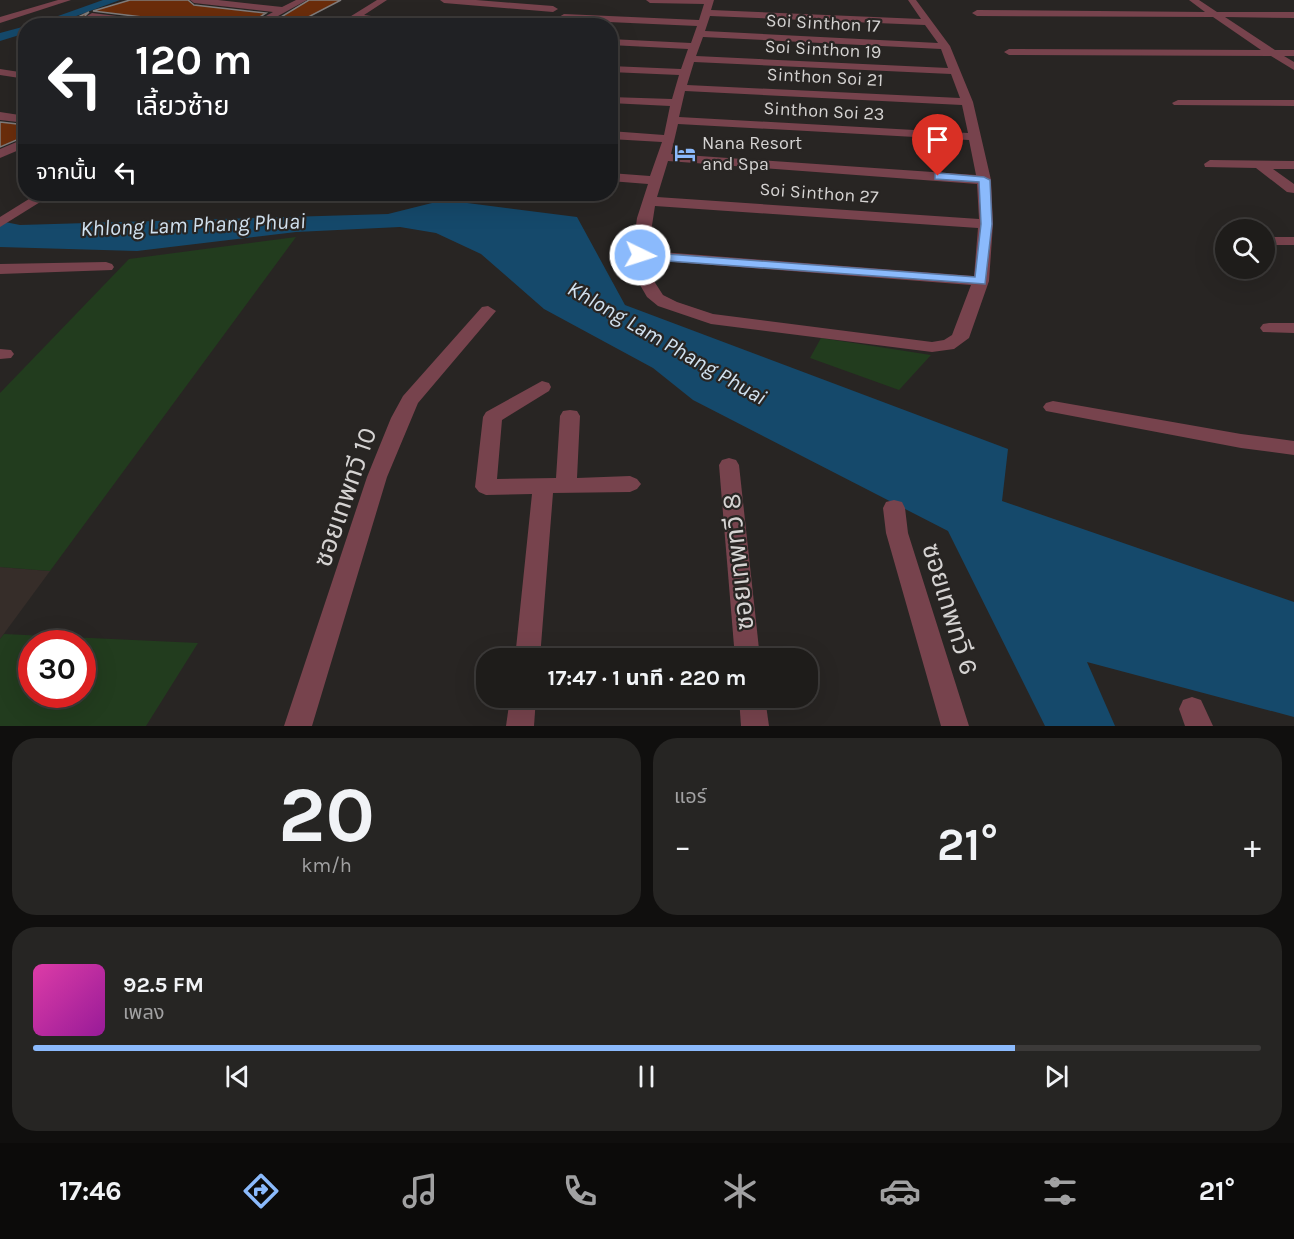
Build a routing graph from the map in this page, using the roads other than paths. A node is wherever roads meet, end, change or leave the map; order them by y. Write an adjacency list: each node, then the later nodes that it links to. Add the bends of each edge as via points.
1 (41, 0): 10 (street)
2 (194, 0): 12 (street)
3 (303, 0): 12 (street)
4 (383, 0): 18 (street)
5 (444, 0): 11 (street)
6 (650, 0): 14 (street)
7 (904, 0): 8 (street)
8 (912, 0): 24 (street)
9 (1193, 0): 15 (street)
10 (62, 1): 23 (street)
11 (553, 9)
12 (284, 10): 21 (street)
13 (977, 13): 15 (street)
14 (706, 14): 19 (street); 24 (street); 26 (street, Soi Sinthon 17); 28 (street)
15 (1215, 14): 16 (street); 29 (street)
16 (1294, 15)
17 (92, 16): 20 (street)
18 (354, 17): 22 (street)
19 (564, 17)
20 (109, 18)
21 (268, 18)
22 (363, 18)
23 (0, 20)
24 (928, 22): 26 (street)
25 (618, 43): 28 (street, Soi Sinthon 19)
26 (945, 46): 33 (street)
27 (1009, 52): 29 (street)
28 (692, 53): 33 (street, Soi Sinthon 19); 35 (street)
29 (1274, 53): 30 (street); 31 (street)
30 (1294, 53)
31 (1294, 67)
32 (618, 69): 35 (street)
33 (955, 71): 39 (street)
34 (0, 72): 36 (street)
35 (685, 72): 37 (street)
36 (18, 75)
37 (682, 88): 39 (street, Sinthon Soi 21); 40 (street)
38 (618, 100): 40 (street)
39 (968, 102): 47 (street)
40 (676, 103): 45 (street)
41 (1178, 103): 42 (street)
42 (1294, 103)
43 (0, 116): 44 (street)
44 (18, 119)
45 (673, 120): 47 (street, Sinthon Soi 23); 48 (street)
46 (618, 136): 48 (street)
47 (974, 137): 57 (street)
48 (669, 139): 51 (street)
49 (18, 146): 50 (street)
50 (0, 154)
51 (663, 158): 56 (street); 57 (street)
52 (1210, 165): 53 (street)
53 (1260, 165): 54 (street); 58 (street)
54 (1294, 165)
55 (618, 178): 56 (street)
56 (654, 180): 60 (street)
57 (984, 180): 62 (street)
58 (1292, 189)
59 (34, 201): 61 (street)
60 (649, 201): 62 (street, Soi Sinthon 27); 65 (street)
61 (0, 223)
62 (986, 224): 68 (street)
63 (1275, 241): 64 (street)
64 (1294, 241)
65 (640, 255): 68 (street); 68 (street, via 654,296 711,319 932,347 960,338)
66 (106, 267): 67 (street)
67 (0, 269)
68 (981, 281)
69 (488, 311): 84 (street, ซอยเทพทวี 10, via 410,400 401,418 377,477)
70 (1269, 328): 71 (street)
71 (1294, 328)
72 (542, 387): 78 (street, via 493,417 486,487)
73 (1053, 407): 75 (street)
74 (570, 416): 78 (street)
75 (1294, 448)
76 (729, 465): 81 (street, ซอยเทพทวี 8)
77 (630, 484): 78 (street)
78 (554, 486): 80 (street)
79 (894, 508): 87 (street, ซอยเทพทวี 6, via 897,533)
80 (529, 648)
81 (747, 648)
82 (522, 708): 85 (street)
83 (753, 708): 86 (street)
84 (298, 726)
85 (520, 726)
86 (755, 726)
87 (955, 726)

